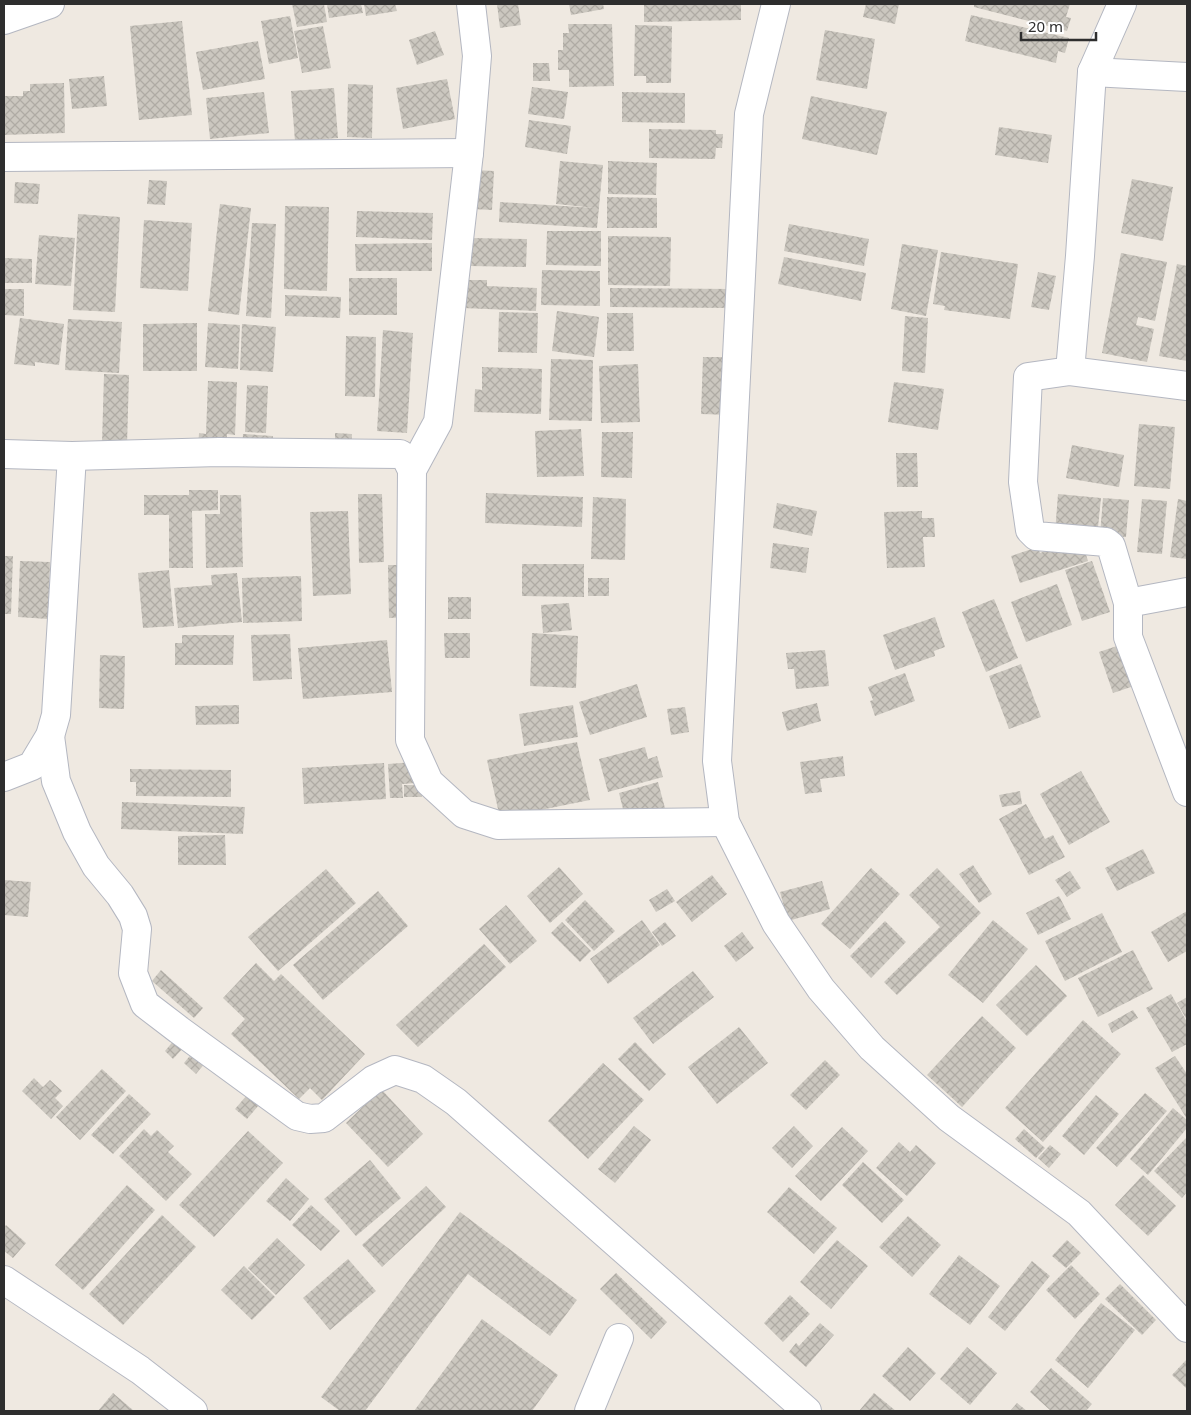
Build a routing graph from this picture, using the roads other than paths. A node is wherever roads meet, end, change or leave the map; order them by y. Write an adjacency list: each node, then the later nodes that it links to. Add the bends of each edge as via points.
1 (50, 4): 5 (street)
2 (471, 4): 8 (street, via 477,56)
3 (776, 4): 20 (street, via 749,114 717,761)
4 (1122, 4): 6 (street)
5 (4, 20)
6 (1092, 72): 7 (street); 10 (street)
7 (1187, 77)
8 (469, 153): 9 (street); 14 (street, via 438,422)
9 (4, 157)
10 (1070, 371): 11 (street); 16 (street, via 1028,377 1023,482 1030,530 1036,536 1106,542 1111,546)
11 (1187, 386)
12 (4, 454): 13 (street)
13 (72, 456): 14 (street, via 220,452 400,454); 17 (street, via 56,716)
14 (412, 470): 20 (street, via 410,740 430,782 464,814 498,825)
15 (1187, 592): 16 (street)
16 (1128, 603): 19 (street, via 1128,637)
17 (50, 736): 18 (street, via 32,766); 26 (street, via 56,781 77,832 96,866 120,895 138,929 133,973 145,1004 297,1116 324,1118 373,1080 396,1070 423,1079 456,1102)
18 (4, 777)
19 (1187, 792)
20 (725, 822): 22 (street, via 776,923 821,989 872,1048 949,1118 1078,1213)
21 (4, 1280): 24 (street, via 140,1370)
22 (1187, 1328)
23 (619, 1338): 25 (street)
24 (193, 1411)
25 (589, 1411)
26 (807, 1411)

